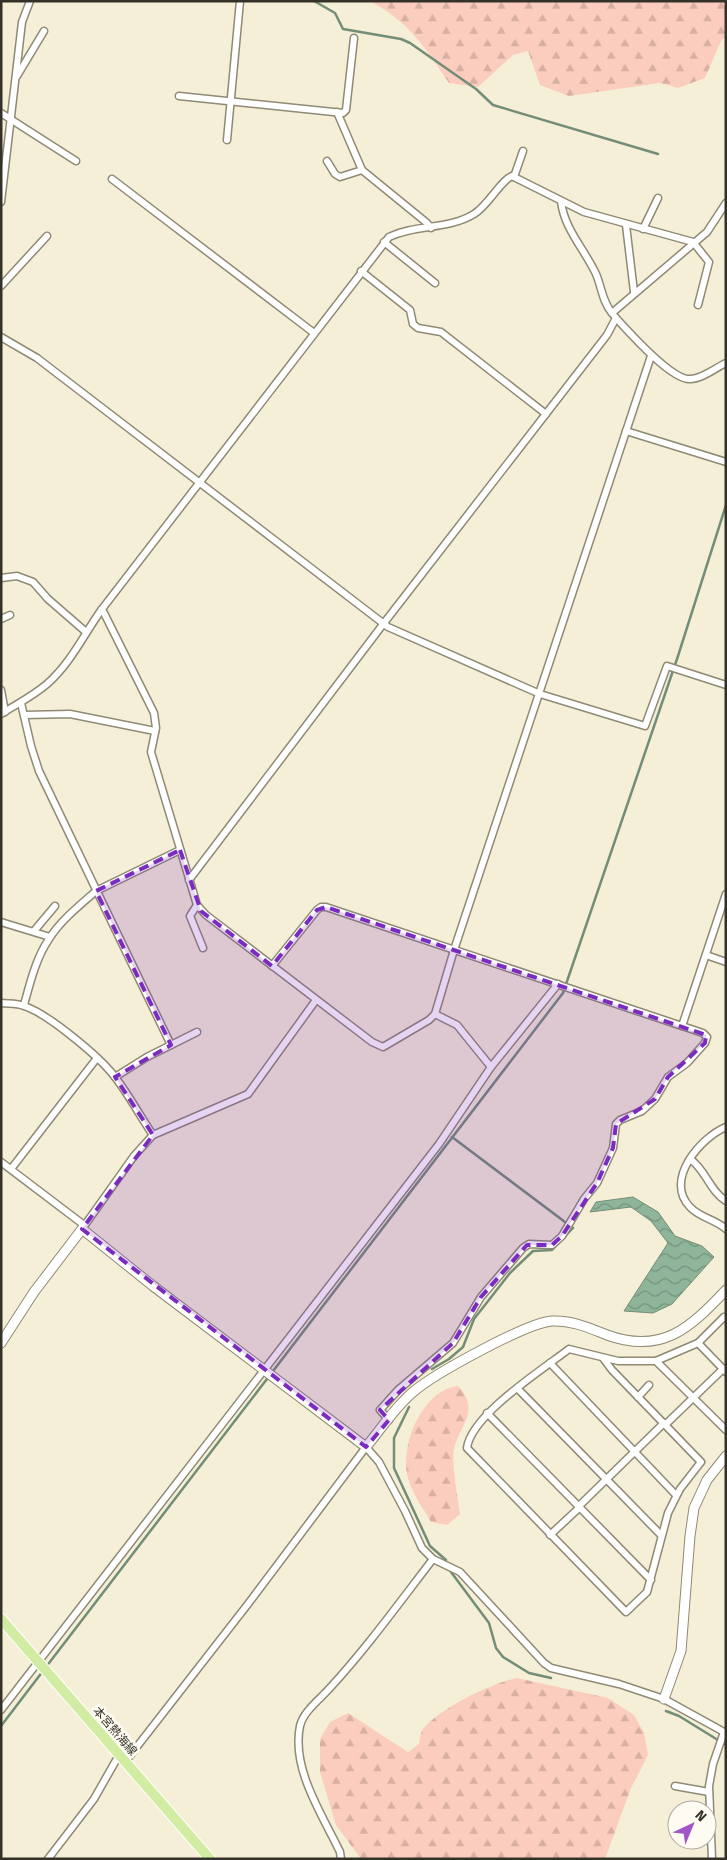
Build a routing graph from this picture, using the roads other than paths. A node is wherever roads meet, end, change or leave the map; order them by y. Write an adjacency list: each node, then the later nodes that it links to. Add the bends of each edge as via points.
1 (30, 1): 5 (street, via 22,22)
2 (240, 1): 7 (street)
3 (44, 31): 5 (street)
4 (354, 38): 8 (street, via 346,110)
5 (16, 77): 10 (street)
6 (179, 96): 7 (street)
7 (231, 101): 8 (street); 11 (street)
8 (337, 112): 15 (street)
9 (1, 113): 10 (street)
10 (11, 120): 13 (street); 18 (street)
11 (227, 140)
12 (523, 151): 16 (street)
13 (76, 161)
14 (327, 161): 15 (street, via 340,177)
15 (362, 170): 24 (street)
16 (514, 177): 20 (street); 24 (street, via 508,178 476,213 449,225)
17 (112, 179): 35 (street)
18 (2, 189): 21 (street)
19 (658, 198): 25 (street)
20 (561, 201): 23 (street); 34 (street, via 576,242)
21 (1, 202)
22 (726, 204): 28 (street, via 707,232)
23 (626, 225): 25 (street); 32 (street)
24 (431, 228): 27 (street, via 394,235)
25 (643, 229): 28 (street)
26 (47, 236): 31 (street)
27 (384, 242): 29 (street); 30 (street)
28 (693, 242): 32 (street); 33 (street, via 709,262)
29 (361, 272): 35 (street); 39 (street, via 407,307 412,312 413,324 418,328 441,332)
30 (434, 283)
31 (1, 286)
32 (634, 292): 34 (street)
33 (698, 305)
34 (614, 316): 37 (street); 39 (street, via 608,335)
35 (314, 333): 42 (street)
36 (1, 337): 42 (street, via 37,358)
37 (651, 356): 38 (street, via 688,379 698,378); 40 (street)
38 (726, 363)
39 (546, 414): 47 (street)
40 (626, 431): 41 (street); 51 (street)
41 (726, 462)
42 (199, 482): 44 (street); 47 (street)
43 (1, 578): 48 (street, via 17,576 33,582)
44 (102, 609): 48 (street); 55 (street, via 149,700 156,721)
45 (10, 615): 46 (street)
46 (1, 619)
47 (384, 623): 51 (street); 57 (street)
48 (86, 632): 52 (street, via 53,679)
49 (726, 685): 51 (street, via 667,666 645,726)
50 (1, 690): 53 (street)
51 (540, 694): 66 (street)
52 (21, 703): 53 (street); 54 (street)
53 (3, 713)
54 (24, 715): 55 (street, via 70,714); 58 (street, via 40,770)
55 (155, 731): 56 (street, via 150,752)
56 (180, 850): 57 (street); 58 (street)
57 (189, 880): 60 (street)
58 (96, 891): 64 (street); 77 (street)
59 (726, 894): 67 (street)
60 (197, 905): 65 (street, via 190,916); 69 (street)
61 (56, 906): 63 (street)
62 (1, 922): 63 (street)
63 (34, 931): 64 (street)
64 (50, 937): 73 (street, via 31,979)
65 (203, 948)
66 (454, 950): 69 (street, via 321,907); 70 (street); 74 (street)
67 (706, 955): 68 (street); 75 (street)
68 (726, 962)
69 (272, 966): 71 (street)
70 (560, 985): 75 (street); 79 (street)
71 (316, 1000): 74 (street, via 383,1047); 82 (street, via 248,1094)
72 (1, 1003): 73 (street)
73 (24, 1005): 78 (street, via 50,1020)
74 (435, 1014): 79 (street, via 457,1025)
75 (682, 1026): 103 (street, via 703,1033 707,1037 705,1043 687,1063 668,1077 655,1099 642,1111 616,1124 613,1148 597,1182 566,1231 554,1244 529,1244 518,1254 481,1297 453,1343 398,1390 380,1410)
76 (197, 1032): 77 (street)
77 (171, 1044): 80 (street)
78 (97, 1058): 80 (street); 85 (street)
79 (491, 1067): 96 (street, via 439,1144)
80 (115, 1077): 82 (street)
81 (726, 1127): 83 (street, via 703,1141)
82 (153, 1135): 87 (street)
83 (690, 1159): 86 (street, via 701,1167 712,1190); 88 (street, via 682,1181 685,1200 696,1212)
84 (1, 1162): 85 (street)
85 (10, 1169): 87 (street)
86 (726, 1201)
87 (83, 1227): 91 (street); 96 (street)
88 (726, 1229)
89 (726, 1290): 103 (street, via 686,1328 651,1340 621,1340 584,1325 566,1322 531,1327 427,1382 412,1392)
90 (726, 1319): 92 (street, via 724,1317)
91 (1, 1343)
92 (698, 1344): 94 (street); 97 (street)
93 (603, 1358): 94 (street); 95 (street, via 568,1349); 100 (street)
94 (656, 1361): 101 (street)
95 (550, 1363): 99 (street); 107 (street)
96 (264, 1370): 106 (street); 117 (street)
97 (724, 1370): 101 (street)
98 (649, 1385): 100 (street)
99 (518, 1389): 102 (street); 109 (street)
100 (638, 1397): 104 (street)
101 (693, 1397): 104 (street); 105 (street)
102 (487, 1413): 111 (street); 112 (street, via 474,1428 467,1448)
103 (389, 1420): 106 (street)
104 (664, 1424): 107 (street); 110 (street, via 700,1462)
105 (726, 1430)
106 (366, 1446): 114 (street, via 379,1462 422,1548); 121 (street, via 248,1604)
107 (634, 1451): 109 (street); 110 (street)
108 (726, 1456): 118 (street, via 702,1488 694,1508 681,1651)
109 (606, 1479): 111 (street); 113 (street)
110 (676, 1495): 113 (street)
111 (578, 1507): 112 (street); 115 (street)
112 (550, 1535): 115 (street, via 626,1612 647,1592)
113 (661, 1535): 115 (street)
114 (433, 1558): 118 (street, via 460,1572 533,1654 551,1668 619,1684); 127 (street, via 300,1726 299,1744 304,1772)
115 (651, 1580)
116 (1, 1619): 117 (main road, 本宮熱海線)
117 (38, 1662): 119 (street); 121 (main road, 本宮熱海線)
118 (664, 1699): 120 (street)
119 (1, 1710)
120 (725, 1732): 123 (street, via 713,1764)
121 (122, 1758): 125 (street); 126 (main road, 本宮熱海線)
122 (675, 1786): 123 (street)
123 (709, 1792): 124 (street)
124 (709, 1800)
125 (48, 1859)
126 (210, 1859)
127 (341, 1859)

